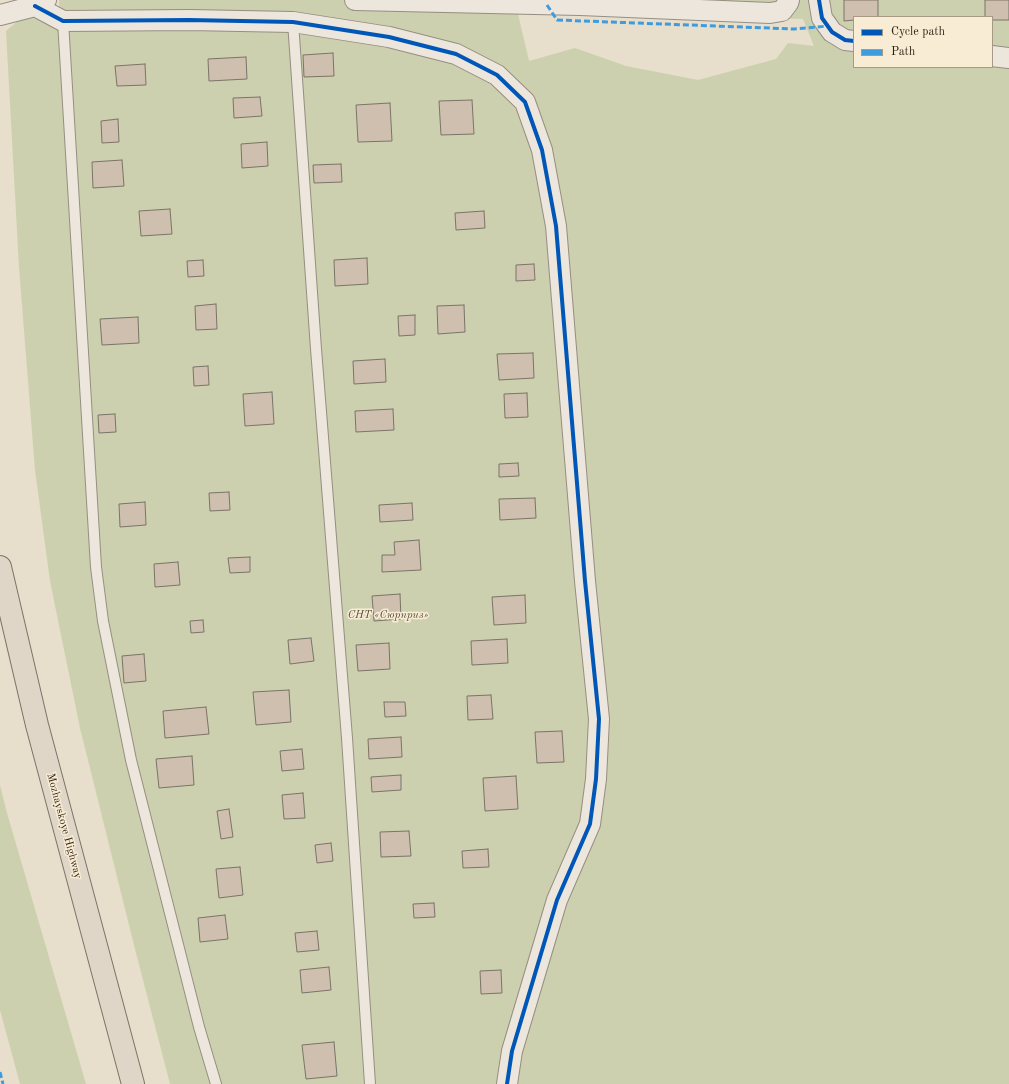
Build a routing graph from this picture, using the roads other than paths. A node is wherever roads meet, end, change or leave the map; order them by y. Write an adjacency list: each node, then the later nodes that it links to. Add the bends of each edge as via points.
1 (355, 0): 2 (street)
2 (378, 0): 6 (street)
3 (789, 0): 6 (street, via 782,11 770,12)
4 (819, 0): 10 (street, via 822,18 832,32)
5 (40, 3): 7 (street); 8 (street)
6 (580, 3)
7 (0, 15)
8 (63, 21): 9 (street); 15 (lane, via 96,566 103,621 131,760)
9 (293, 22): 16 (lane); 17 (street, via 389,37 456,54 496,75 525,102 542,150 556,226 599,719 596,779 590,824 557,900 512,1051)
10 (853, 41)
11 (993, 56): 12 (street)
12 (1009, 58)
13 (0, 567): 14 (main road, Mozhayskoye Highway, via 37,725)
14 (133, 1084)
15 (216, 1084)
16 (370, 1084)
17 (506, 1084)

